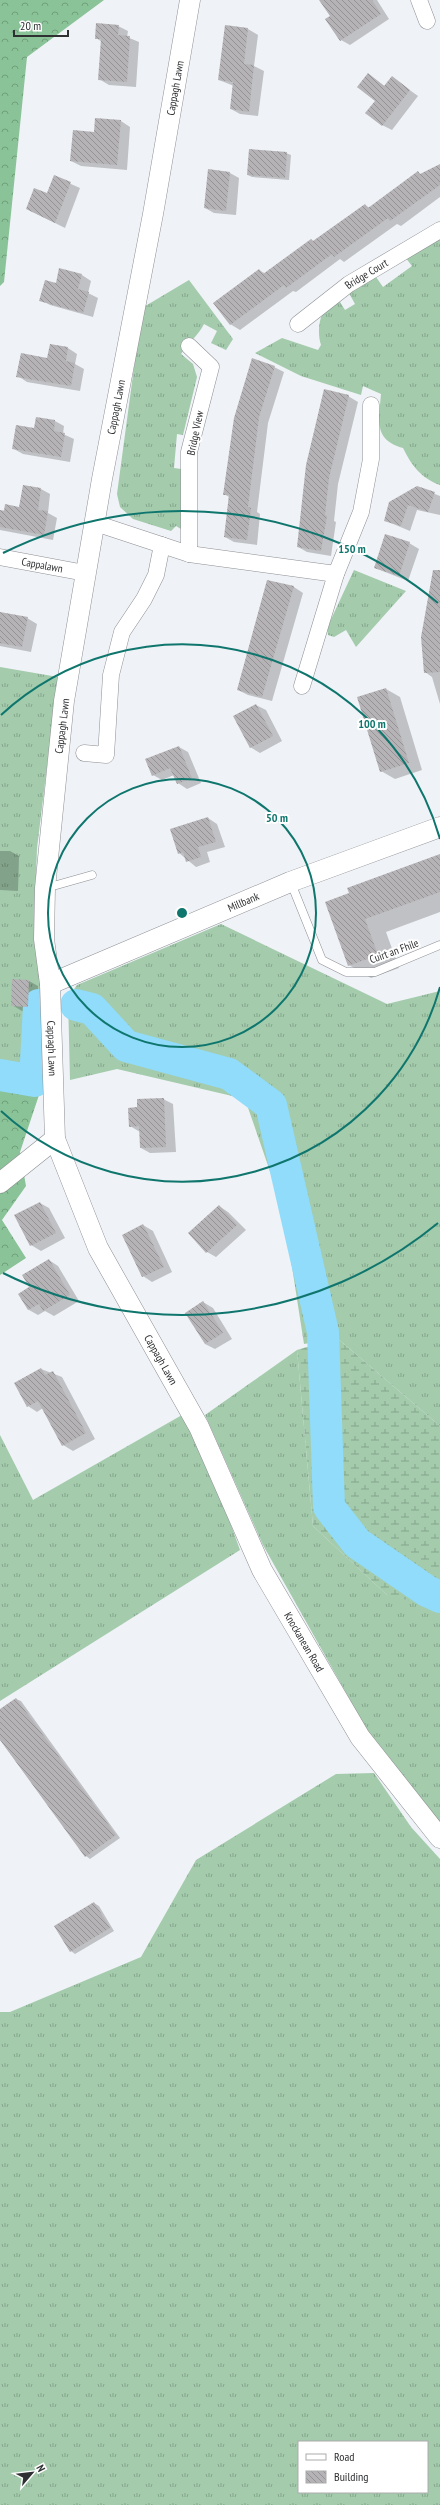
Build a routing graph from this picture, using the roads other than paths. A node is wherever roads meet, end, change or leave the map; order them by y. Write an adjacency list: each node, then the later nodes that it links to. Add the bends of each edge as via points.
1 (190, 0): 8 (street, Cappagh Lawn)
2 (419, 0): 3 (street)
3 (427, 22)
4 (440, 230): 5 (street, Bridge Court, via 348,284)
5 (298, 324)
6 (189, 346): 10 (street, Bridge View, via 211,367 189,452)
7 (371, 405): 13 (street, via 371,459 361,512)
8 (95, 523): 9 (street); 12 (street, Cappagh Lawn)
9 (162, 545): 10 (street); 15 (street, via 156,575 122,632 111,675 106,755)
10 (189, 554): 13 (street)
11 (0, 557): 12 (street, Cappalawn)
12 (85, 573): 19 (street, Cappagh Lawn, via 64,701)
13 (336, 574): 14 (street)
14 (302, 686)
15 (84, 753)
16 (440, 828): 18 (street, Millbank)
17 (92, 875): 19 (lane)
18 (290, 882): 20 (lane, Cuirt an Fhile, via 322,960 346,972 375,972); 21 (street, Millbank)
19 (45, 888): 21 (street, Cappagh Lawn, via 44,939)
20 (440, 945)
21 (50, 984): 22 (street, Cappagh Lawn)
22 (55, 1140): 23 (street); 24 (street, Cappagh Lawn, via 98,1248)
23 (0, 1183)
24 (199, 1427): 25 (street, Knockanean Road, via 262,1570 360,1737)
25 (440, 1838)

